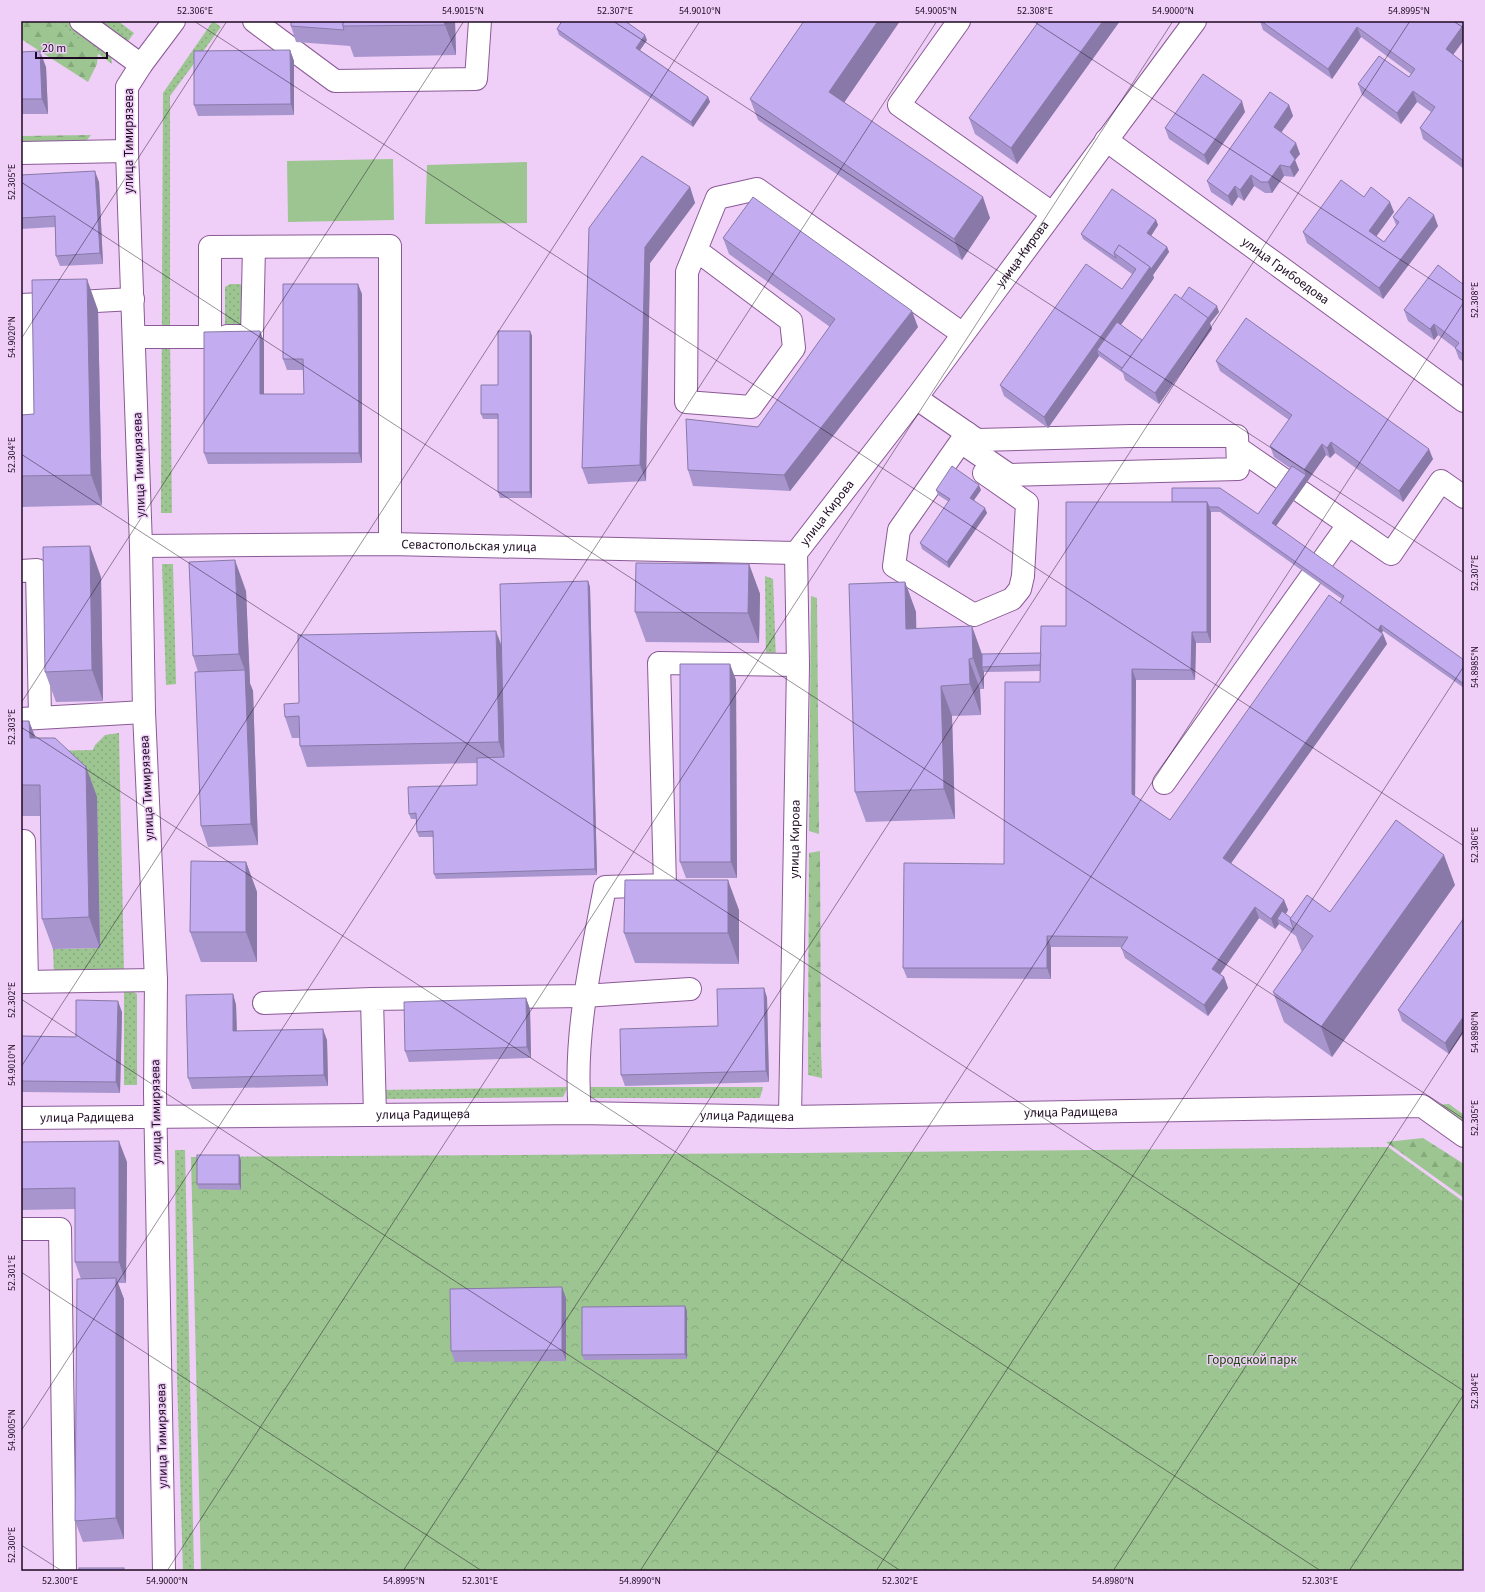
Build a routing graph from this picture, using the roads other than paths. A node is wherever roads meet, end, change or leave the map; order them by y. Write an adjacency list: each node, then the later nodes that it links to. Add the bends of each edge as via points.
1 (81, 21): 7 (street)
2 (174, 21): 7 (street, улица Тимирязева)
3 (254, 21): 4 (street, via 335,81 476,79)
4 (480, 21)
5 (959, 21): 11 (street, via 899,105)
6 (1193, 22): 8 (street, улица Кирова)
7 (141, 65): 9 (street, улица Тимирязева, via 127,87)
8 (1106, 140): 11 (street, улица Кирова); 19 (street, улица Грибоедова)
9 (127, 151): 10 (street); 14 (street, улица Тимирязева)
10 (21, 153)
11 (1052, 213): 15 (street, улица Кирова)
12 (254, 247): 16 (street, via 252,336); 16 (street, via 210,247); 25 (street, via 390,246)
13 (696, 250): 13 (street, via 687,272 686,402 751,407 794,348 791,321); 15 (street, via 717,198 756,189)
14 (133, 299): 17 (street, улица Тимирязева); 20 (street, via 22,305)
15 (963, 334): 18 (street, улица Кирова)
16 (210, 336): 17 (street)
17 (135, 337): 26 (street, улица Тимирязева)
18 (916, 398): 21 (street); 27 (street, улица Кирова)
19 (1464, 401)
20 (21, 413)
21 (961, 443): 21 (street, via 899,530 894,566 974,615 1012,599 1020,588 1028,503); 22 (street, via 977,440 1131,436 1236,436); 22 (street, via 1009,475 1238,469)
22 (1238, 448): 24 (street)
23 (1464, 497): 24 (street, via 1441,481 1391,554)
24 (1348, 525): 32 (street)
25 (390, 544): 26 (street, Севастопольская улица); 27 (street, Севастопольская улица)
26 (141, 546): 30 (street, улица Тимирязева)
27 (796, 553): 29 (street, улица Кирова)
28 (21, 571): 31 (street, via 38,570)
29 (798, 665): 37 (street, via 659,663 665,885 605,887); 43 (street, улица Кирова)
30 (144, 712): 31 (street); 34 (street, улица Тимирязева)
31 (31, 718)
32 (1164, 783)
33 (21, 841): 35 (street, via 24,841)
34 (156, 980): 35 (street); 42 (street, улица Тимирязева)
35 (24, 982)
36 (690, 989): 37 (street)
37 (584, 996): 38 (street); 40 (street, via 577,1087)
38 (372, 998): 39 (street); 41 (street)
39 (264, 1003)
40 (580, 1113): 41 (street, улица Радищева); 43 (street, улица Радищева)
41 (375, 1115): 42 (street, улица Радищева)
42 (156, 1117): 44 (street, улица Радищева); 48 (street, улица Тимирязева)
43 (790, 1117): 45 (street, улица Радищева, via 1422,1106)
44 (21, 1118)
45 (1464, 1136)
46 (21, 1229): 47 (street, via 60,1228)
47 (65, 1571)
48 (164, 1571)

